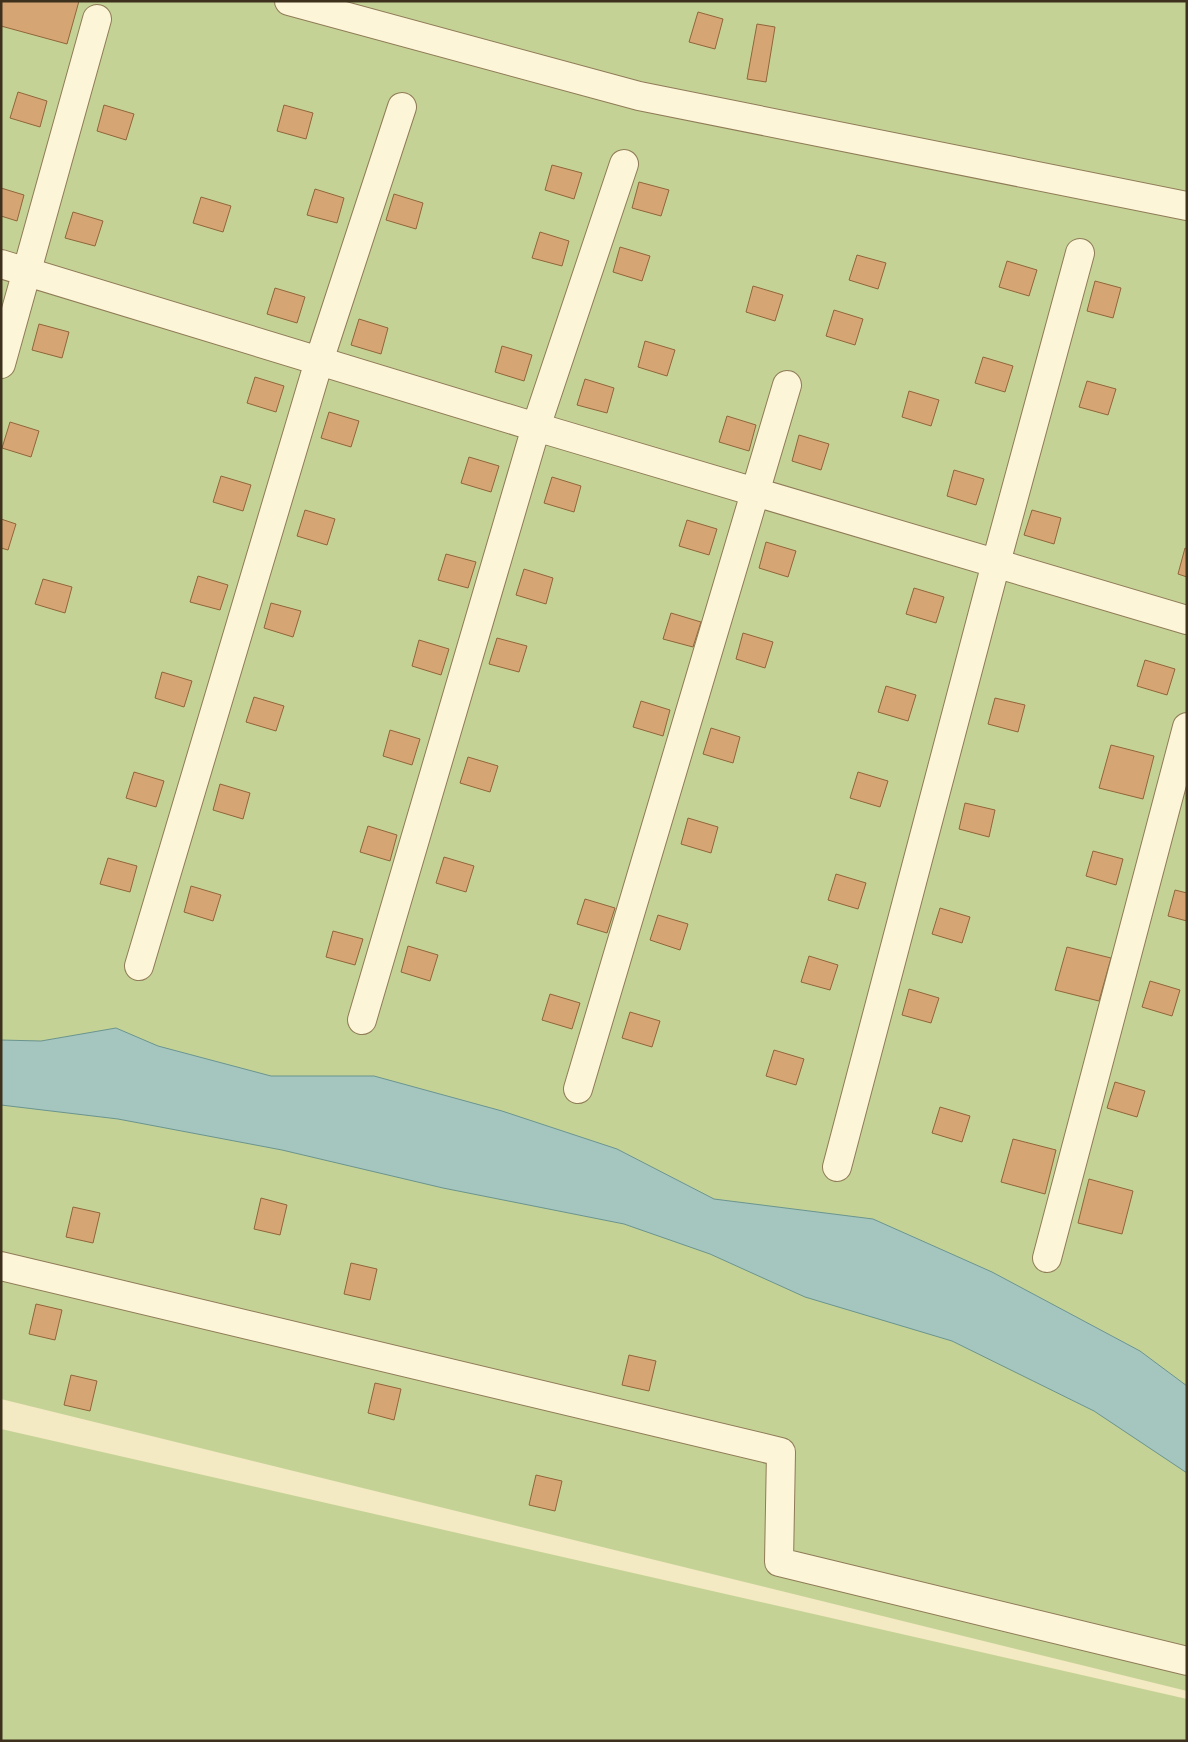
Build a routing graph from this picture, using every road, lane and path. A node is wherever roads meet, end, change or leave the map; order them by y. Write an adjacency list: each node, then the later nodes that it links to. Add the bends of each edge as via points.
1 (289, 1): 5 (lane, via 640,96)
2 (97, 20): 8 (lane)
3 (402, 107): 9 (lane)
4 (624, 164): 12 (lane)
5 (1187, 206)
6 (1080, 253): 14 (lane)
7 (1, 264): 8 (lane)
8 (27, 271): 9 (lane); 10 (lane)
9 (318, 361): 12 (lane); 17 (lane)
10 (1, 364)
11 (787, 385): 13 (lane)
12 (536, 427): 13 (lane); 18 (lane)
13 (754, 492): 14 (lane); 19 (lane)
14 (996, 563): 15 (lane); 20 (lane)
15 (1187, 620)
16 (1187, 727): 21 (lane)
17 (139, 966)
18 (362, 1020)
19 (578, 1089)
20 (837, 1167)
21 (1047, 1258)
22 (1, 1266): 23 (lane, via 781,1452 780,1562)
23 (1187, 1661)

